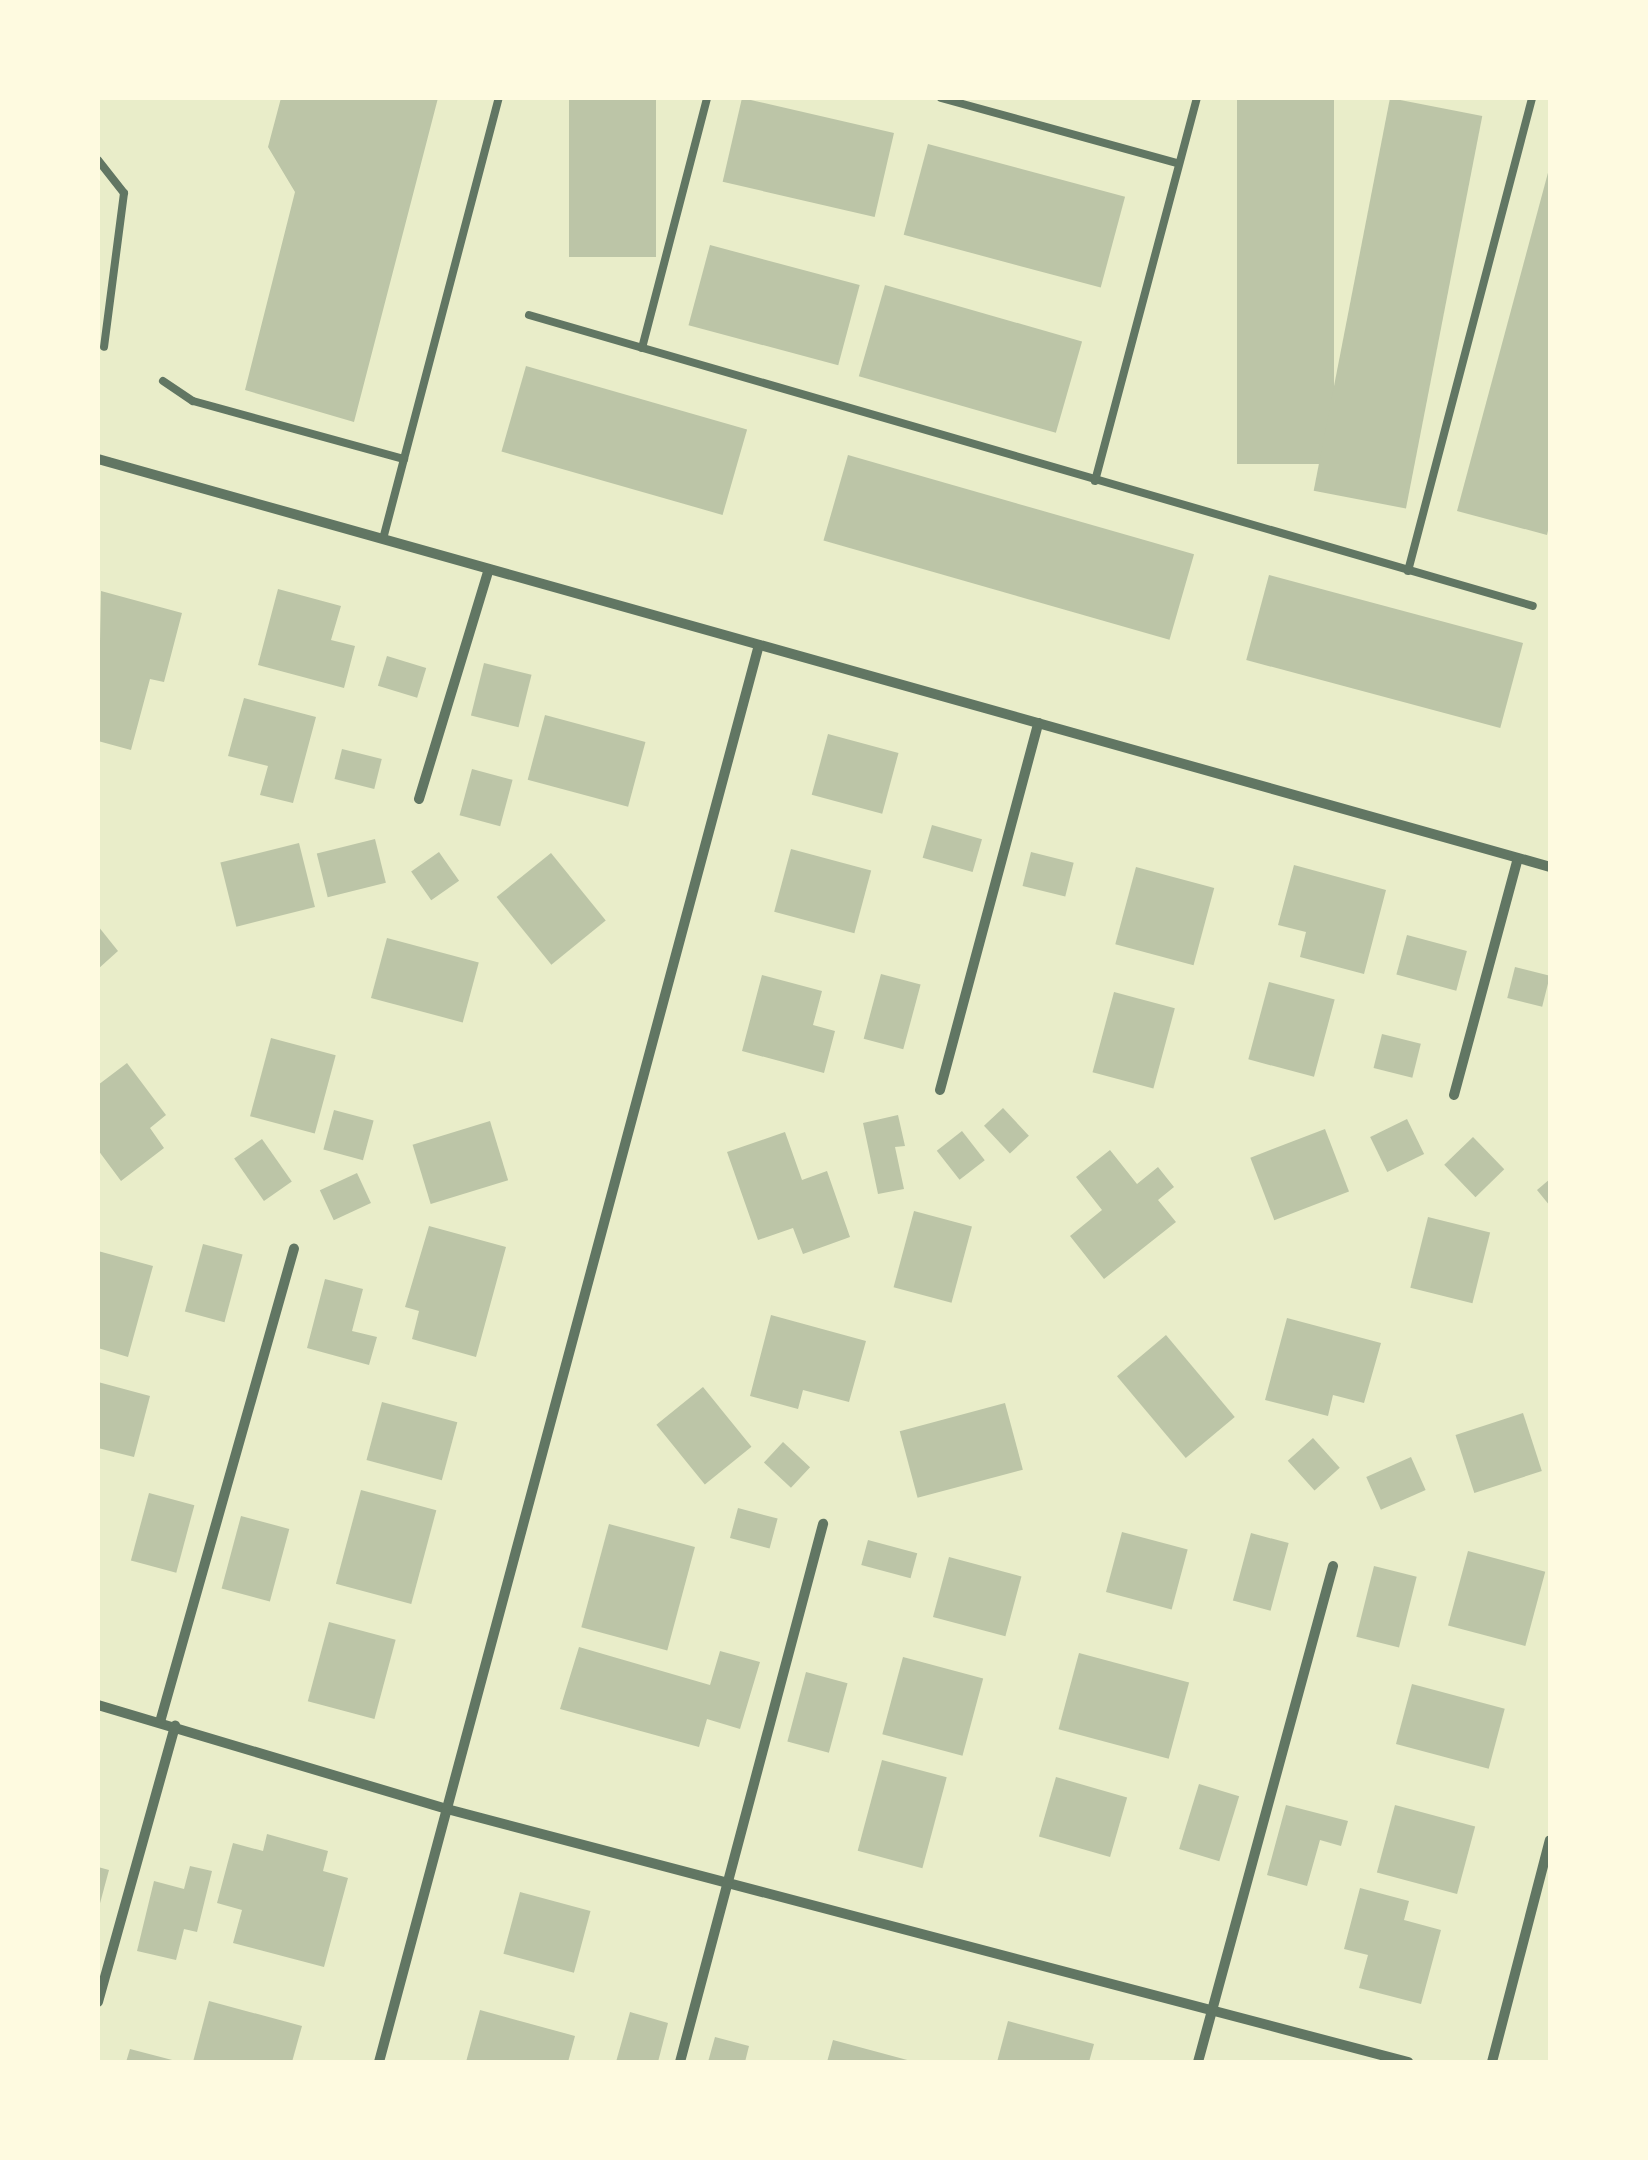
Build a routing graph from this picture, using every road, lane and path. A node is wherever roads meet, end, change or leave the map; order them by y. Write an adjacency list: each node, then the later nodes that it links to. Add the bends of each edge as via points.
1 (500, 98): 13 (lane)
2 (707, 98): 10 (lane)
3 (941, 98): 7 (lane)
4 (1197, 98): 7 (lane)
5 (1532, 98): 17 (lane)
6 (98, 160): 9 (lane, via 124,193)
7 (1177, 163): 14 (lane)
8 (529, 316): 10 (lane)
9 (104, 346)
10 (642, 348): 14 (lane)
11 (163, 381): 13 (lane, via 193,401)
12 (98, 459): 15 (street)
13 (404, 459): 15 (lane)
14 (1095, 481): 17 (lane)
15 (383, 540): 16 (street)
16 (489, 569): 19 (street); 21 (street)
17 (1408, 571): 18 (lane)
18 (1533, 606)
19 (758, 645): 20 (street); 32 (street)
20 (1038, 723): 22 (street); 24 (street)
21 (419, 799)
22 (1518, 858): 23 (street); 25 (street)
23 (1550, 867)
24 (940, 1090)
25 (1454, 1095)
26 (294, 1249): 30 (street)
27 (823, 1524): 34 (street)
28 (1334, 1566): 36 (street)
29 (98, 1706): 30 (street)
30 (160, 1722): 31 (street)
31 (175, 1726): 32 (street); 35 (street)
32 (447, 1809): 34 (street); 37 (street)
33 (1550, 1840): 41 (street)
34 (728, 1883): 36 (street); 38 (street)
35 (98, 2002)
36 (1213, 2010): 39 (street); 40 (street)
37 (379, 2062)
38 (680, 2062)
39 (1198, 2062)
40 (1408, 2062)
41 (1492, 2062)

